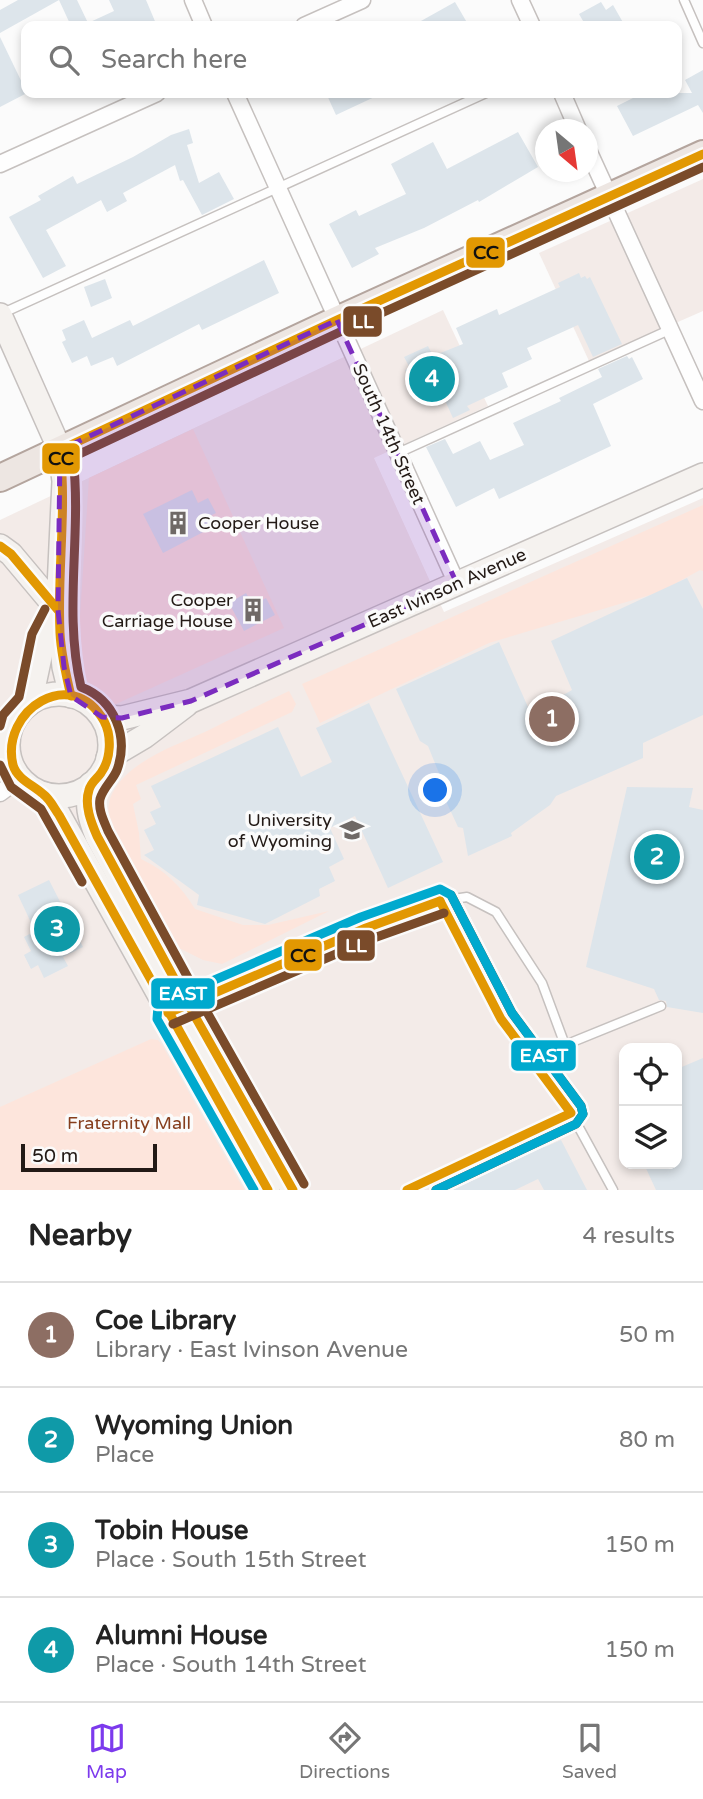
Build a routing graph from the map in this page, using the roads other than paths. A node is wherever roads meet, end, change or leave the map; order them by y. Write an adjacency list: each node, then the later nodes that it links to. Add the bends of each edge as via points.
1 (192, 0): 5 (street)
2 (362, 0): 6 (street)
3 (520, 0): 7 (street)
4 (684, 0): 8 (lane)
5 (202, 21)
6 (315, 21)
7 (530, 21)
8 (703, 43)
9 (146, 98): 15 (street)
10 (236, 98): 17 (street, South 14th Street)
11 (475, 98): 17 (lane)
12 (564, 98): 13 (street)
13 (573, 119)
14 (703, 154): 18 (main road)
15 (0, 164)
16 (598, 174): 18 (street)
17 (278, 188): 19 (street, South 14th Street); 20 (lane)
18 (609, 197): 19 (main road); 21 (street)
19 (337, 320): 23 (main road); 24 (street, South 14th Street)
20 (2, 324): 23 (main road)
21 (669, 330): 22 (street); 24 (lane)
22 (703, 401)
23 (60, 450): 26 (main road); 29 (main road, via 64,481)
24 (398, 453): 28 (street, South 14th Street)
25 (703, 475): 28 (main road, East Ivinson Avenue)
26 (0, 478)
27 (0, 546): 29 (main road, via 12,554)
28 (457, 584): 31 (main road, East Ivinson Avenue)
29 (58, 610): 30 (main road); 32 (main road, via 44,638)
30 (71, 696): 32 (main road, via 53,694); 33 (main road, via 89,703)
31 (191, 701): 33 (main road, East Ivinson Avenue, via 122,718); 34 (main road, East Ivinson Avenue)
32 (30, 703): 35 (main road, via 10,733 9,757)
33 (102, 717): 34 (main road, via 109,734)
34 (108, 758): 36 (main road)
35 (20, 778): 37 (street); 38 (main road)
36 (91, 784): 38 (main road, via 75,793); 41 (main road, via 88,813)
37 (0, 793)
38 (44, 794): 41 (main road)
39 (440, 901): 41 (lane); 42 (lane, via 467,897 496,912 542,983); 43 (lane, via 501,1019)
40 (661, 1006): 42 (lane)
41 (178, 1009): 45 (main road); 46 (main road)
42 (565, 1045): 43 (lane)
43 (533, 1060): 44 (lane)
44 (571, 1113): 47 (lane); 48 (lane)
45 (268, 1190)
46 (293, 1190)
47 (407, 1190)
48 (613, 1190)

